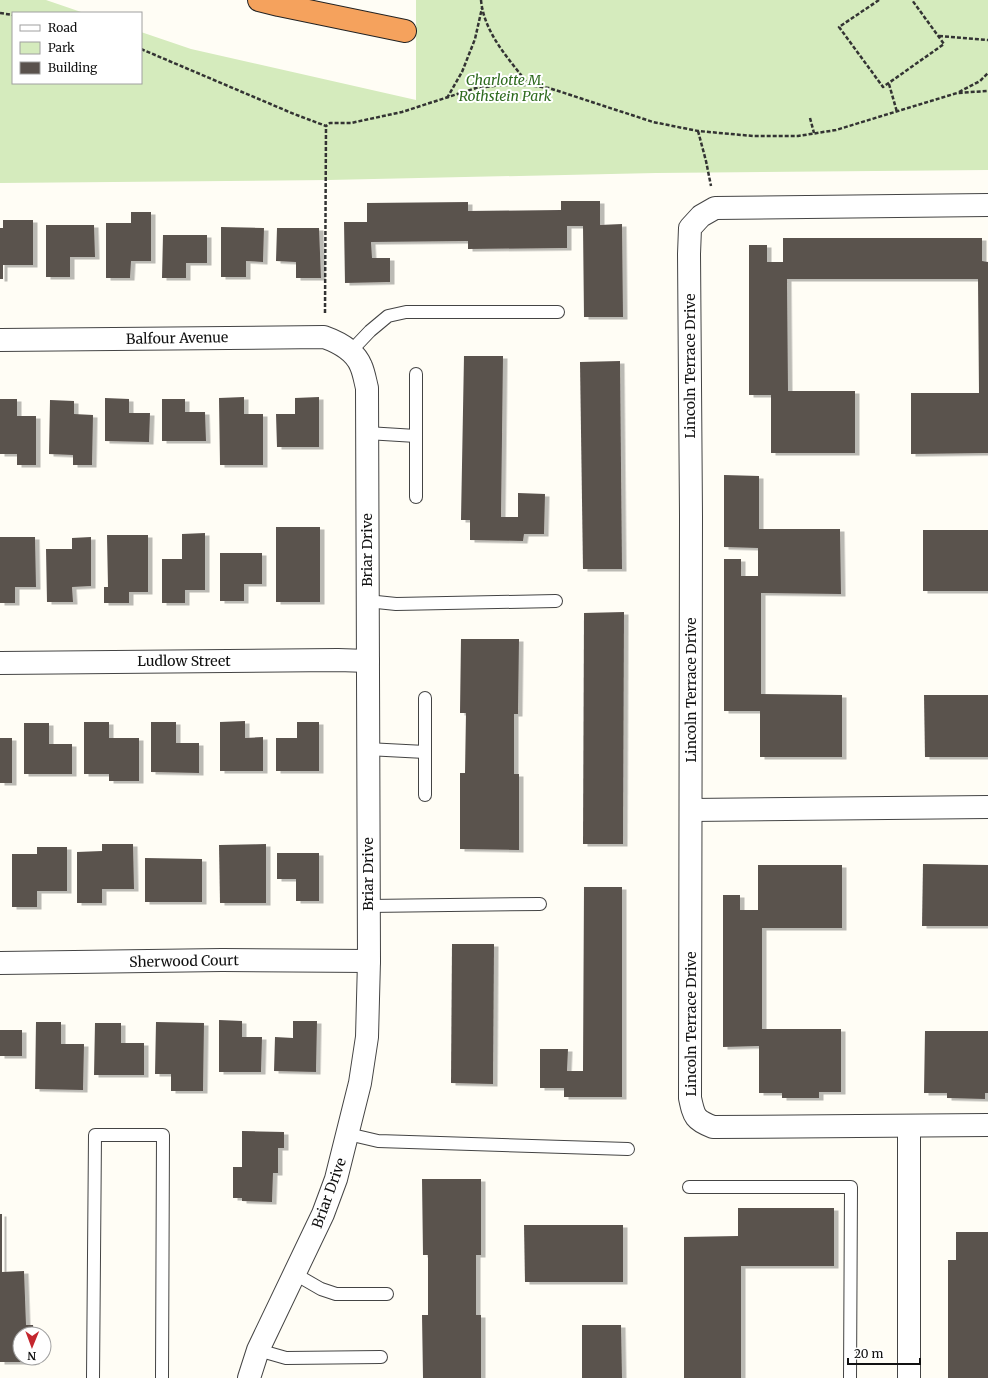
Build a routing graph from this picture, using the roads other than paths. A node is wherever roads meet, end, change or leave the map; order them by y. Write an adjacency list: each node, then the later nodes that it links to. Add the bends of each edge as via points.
1 (259, 0): 2 (highway)
2 (405, 30)
3 (988, 205): 20 (street, Lincoln Terrace Drive, via 715,208 701,216 690,228)
4 (558, 312): 6 (lane, via 406,312 388,316)
5 (0, 340): 6 (street, Balfour Avenue, via 324,338 335,341)
6 (351, 351): 8 (street, Briar Drive, via 361,364 367,388)
7 (416, 374): 9 (lane)
8 (367, 433): 9 (lane); 11 (street, Briar Drive)
9 (416, 436): 10 (lane)
10 (416, 497)
11 (367, 601): 12 (lane, via 396,604); 13 (street, Briar Drive)
12 (556, 601)
13 (368, 661): 14 (street, Ludlow Street); 16 (street, Briar Drive)
14 (0, 663)
15 (425, 698): 17 (lane)
16 (367, 749): 17 (lane); 22 (street, Briar Drive)
17 (425, 752): 18 (lane)
18 (425, 795)
19 (988, 807): 20 (street)
20 (691, 810): 26 (street, Lincoln Terrace Drive, via 690,1098 693,1113 700,1122 713,1127)
21 (540, 904): 22 (lane)
22 (368, 906): 23 (street, Briar Drive)
23 (369, 961): 24 (street, Sherwood Court); 27 (street, Briar Drive, via 367,1037)
24 (0, 963)
25 (988, 1125): 26 (street, Lincoln Terrace Drive)
26 (909, 1126): 38 (street)
27 (348, 1134): 28 (lane, via 378,1140); 30 (street, Briar Drive, via 323,1214)
28 (628, 1149)
29 (689, 1187): 37 (lane, via 850,1186)
30 (295, 1274): 31 (lane, via 321,1289 336,1294); 32 (street, Briar Drive)
31 (387, 1294)
32 (258, 1350): 33 (lane, via 286,1358); 36 (street, Briar Drive)
33 (381, 1357)
34 (92, 1378): 35 (lane, via 94,1135 162,1135)
35 (162, 1378)
36 (249, 1378)
37 (850, 1378)
38 (909, 1378)

